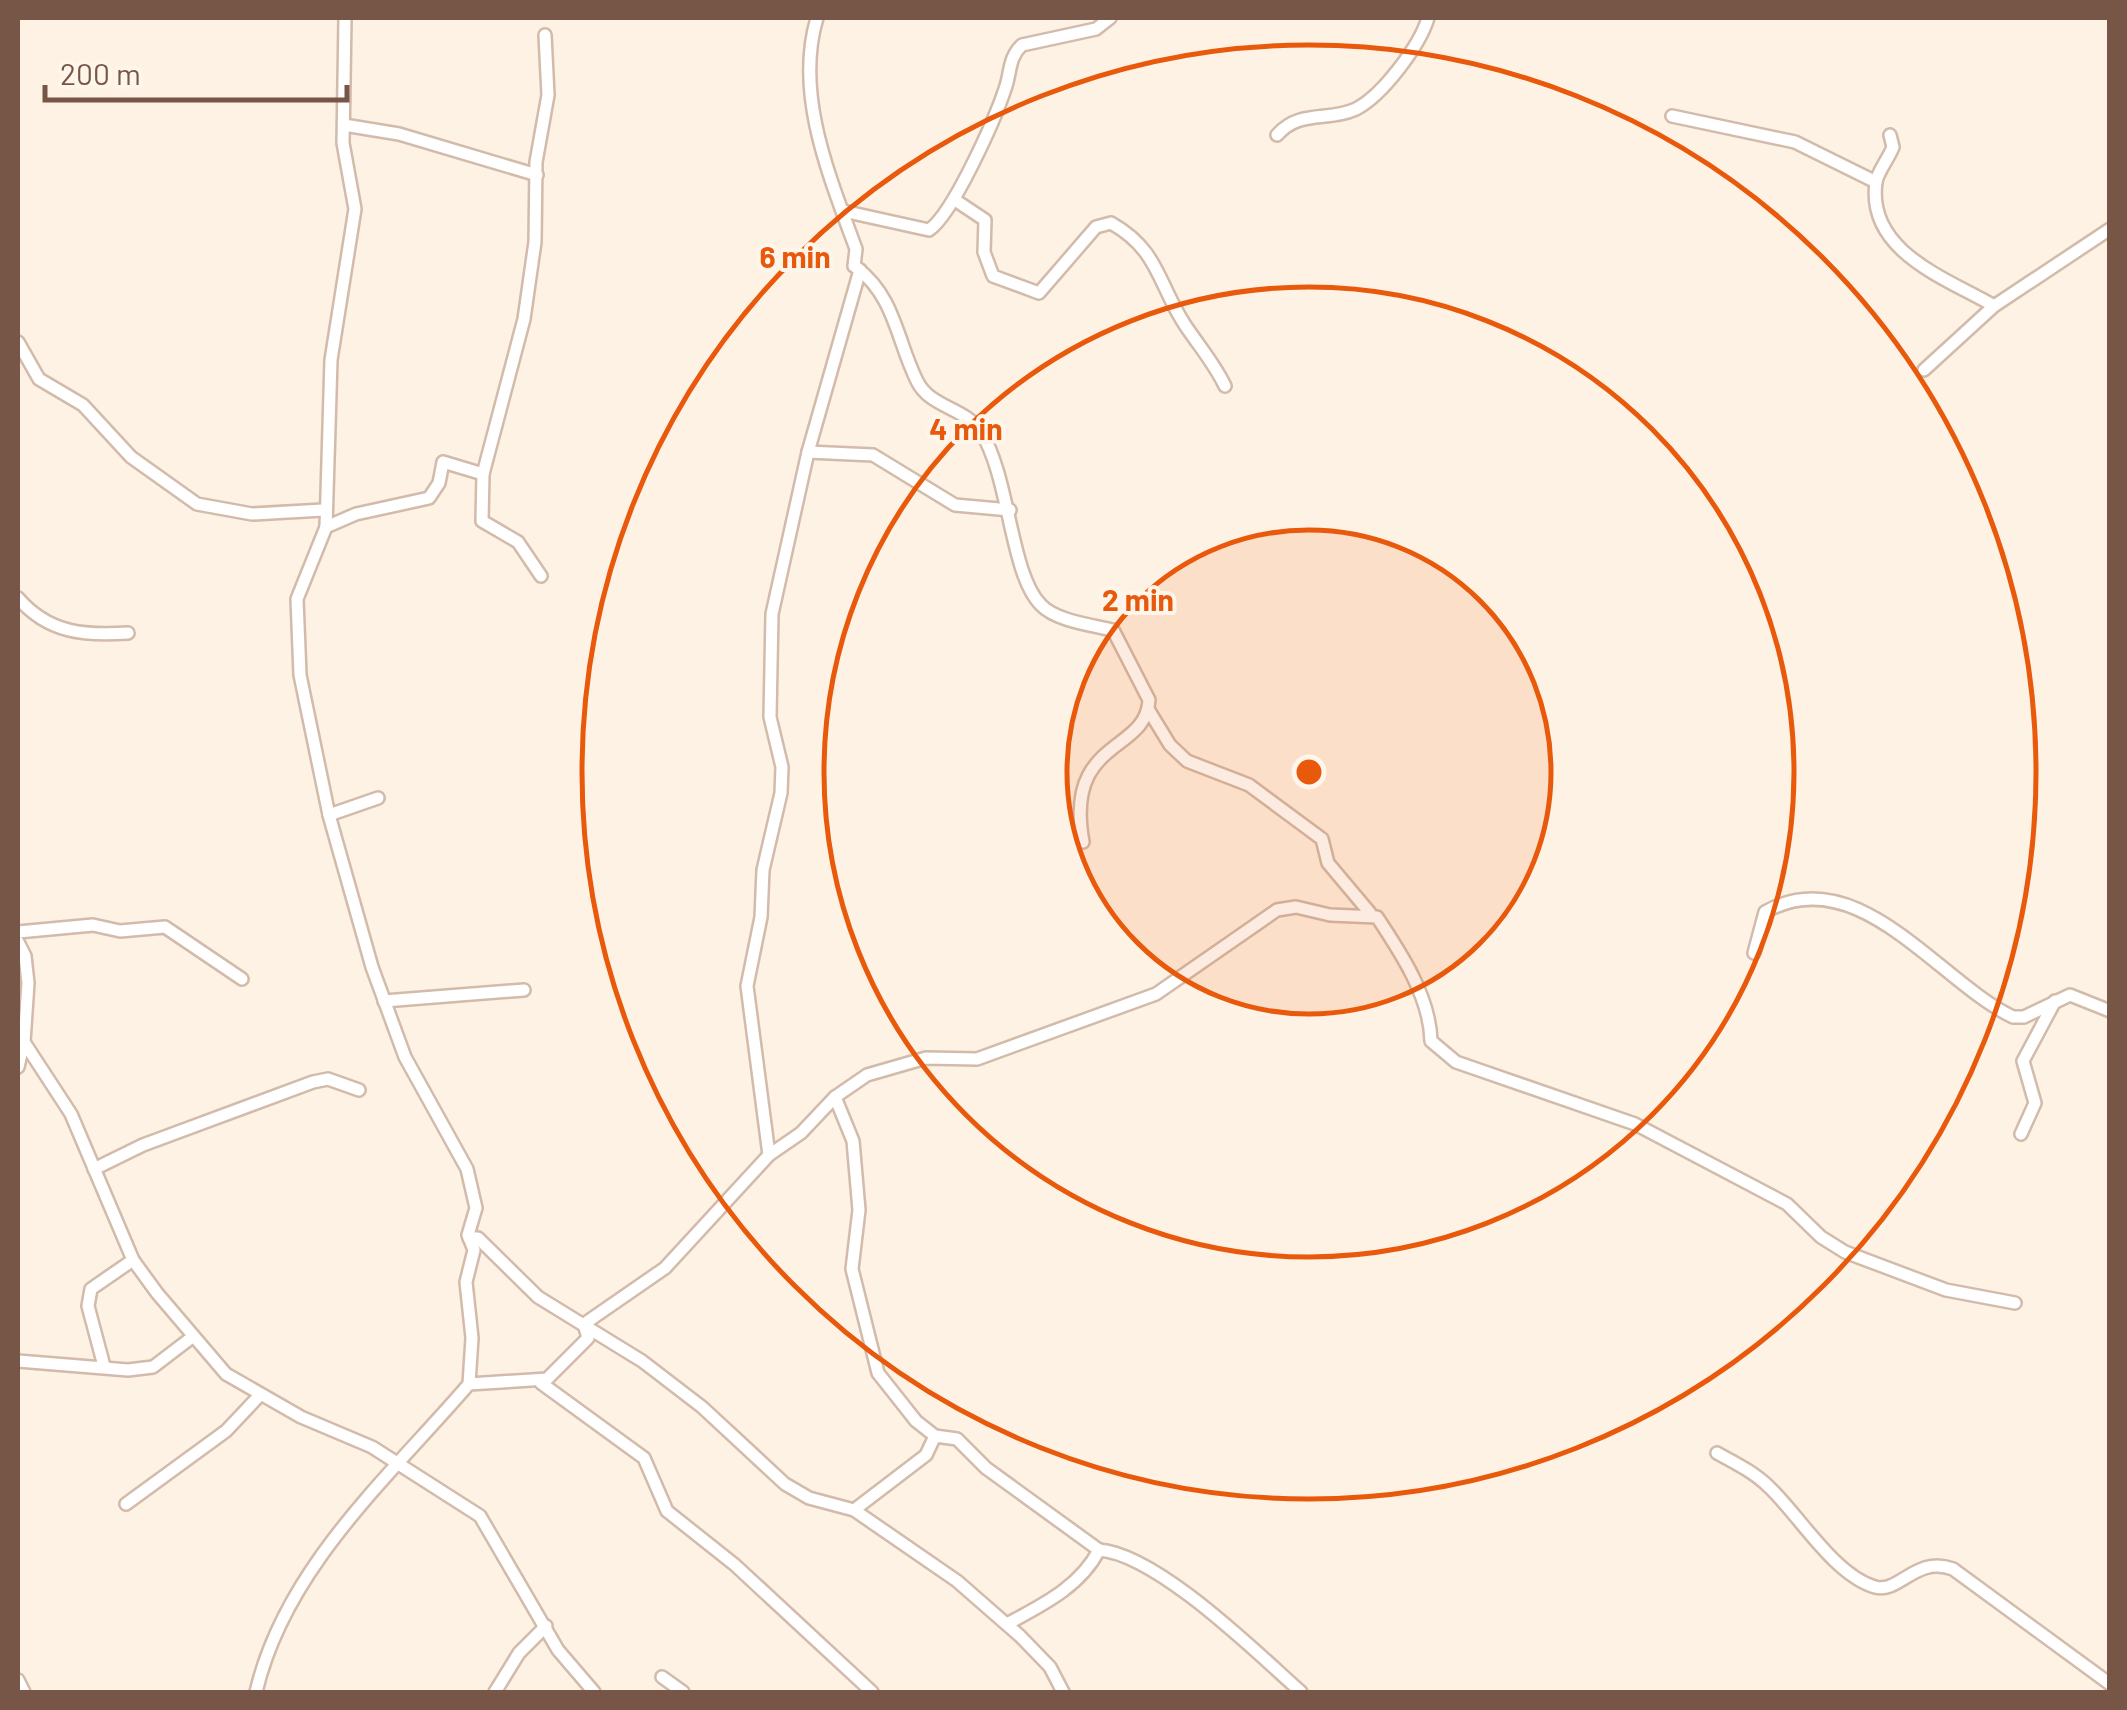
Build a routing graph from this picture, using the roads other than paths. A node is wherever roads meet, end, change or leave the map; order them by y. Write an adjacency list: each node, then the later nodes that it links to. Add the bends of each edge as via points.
1 (345, 18): 7 (street)
2 (817, 18): 13 (street, via 817,135)
3 (1110, 18): 12 (street, via 1096,29 1016,50)
4 (1428, 18): 9 (street, via 1410,56 1372,97 1355,109 1298,119)
5 (546, 36): 10 (street, via 548,94)
6 (1672, 116): 11 (street, via 1796,142)
7 (344, 126): 10 (street, via 399,134); 22 (street, via 355,209 331,360)
8 (1890, 135): 11 (street, via 1894,147)
9 (1277, 136)
10 (536, 175): 21 (street, via 524,318)
11 (1876, 182): 16 (street, via 1882,221 1910,260)
12 (955, 200): 13 (street, via 930,230); 19 (street, via 985,220 983,242 993,276 1039,293 1096,227 1123,230 1151,255 1184,324)
13 (843, 211): 15 (street, via 856,249)
14 (2110, 230): 16 (street)
15 (854, 266): 20 (street, via 860,270); 23 (street, via 884,294 928,398 978,427)
16 (1994, 306): 18 (street)
17 (18, 342): 22 (street, via 39,378 82,405 131,457 197,504 252,514)
18 (1924, 370)
19 (1225, 386)
20 (808, 452): 23 (street, via 873,455 955,506); 46 (street, via 772,614 770,717 781,793 747,986)
21 (483, 474): 24 (street, via 442,462 429,498); 25 (street, via 482,523 518,542)
22 (324, 510): 24 (street)
23 (1010, 510): 28 (street, via 1040,604 1113,630)
24 (326, 527): 30 (street, via 297,599 300,675)
25 (541, 576)
26 (18, 598): 27 (street, via 45,622 84,636)
27 (128, 633)
28 (1148, 709): 31 (street, via 1094,764 1079,791); 32 (street, via 1187,761 1248,785 1322,838 1328,863)
29 (378, 798): 30 (street)
30 (328, 815): 39 (street)
31 (1083, 842)
32 (1370, 913): 44 (street, via 1276,910 1156,994 977,1058 926,1058 882,1068); 50 (street, via 1420,990 1431,1041 1456,1062 1634,1124 1786,1204 1845,1252 1946,1290)
33 (18, 932): 36 (street, via 164,927)
34 (18, 942): 41 (street, via 28,982)
35 (1754, 954): 38 (street, via 1765,912 1808,899 1830,902 1883,923 2014,1017)
36 (242, 980)
37 (524, 990): 39 (street)
38 (2055, 1000): 40 (street, via 2070,996); 45 (street, via 2026,1049 2024,1076 2034,1103)
39 (384, 1001): 48 (street, via 405,1057 467,1169 476,1208)
40 (2110, 1011)
41 (24, 1042): 42 (street); 47 (street, via 59,1093)
42 (18, 1067)
43 (359, 1090): 47 (street, via 328,1079 312,1082)
44 (835, 1096): 46 (street); 58 (street, via 853,1141 859,1210 852,1269 878,1374)
45 (2021, 1134)
46 (769, 1155): 51 (street, via 665,1268)
47 (94, 1169): 49 (street)
48 (469, 1238): 51 (street, via 478,1238 538,1297); 56 (street)
49 (133, 1260): 52 (street); 54 (street, via 91,1289 88,1306)
50 (2015, 1303)
51 (584, 1324): 55 (street, via 588,1338); 62 (street, via 702,1408 785,1484)
52 (191, 1338): 54 (street, via 154,1367); 57 (street, via 226,1374)
53 (18, 1361): 54 (street)
54 (104, 1366)
55 (542, 1383): 56 (street); 74 (street, via 644,1458 666,1511)
56 (470, 1384): 60 (street)
57 (260, 1395): 60 (street); 61 (street, via 226,1432)
58 (935, 1436): 62 (street, via 926,1455); 63 (street, via 957,1439)
59 (1718, 1453): 68 (street, via 1769,1486 1818,1544 1870,1585 1887,1588 1923,1566 1953,1570)
60 (399, 1462): 65 (street, via 480,1516); 70 (street, via 302,1582)
61 (126, 1504)
62 (854, 1510): 64 (street)
63 (1099, 1550): 64 (street, via 1055,1598); 76 (street, via 1121,1554 1178,1588)
64 (1008, 1624): 75 (street)
65 (546, 1626): 71 (street, via 519,1653); 72 (street)
66 (662, 1677): 73 (street)
67 (18, 1680): 69 (street)
68 (2110, 1684)
69 (24, 1692)
70 (256, 1692)
71 (496, 1692)
72 (594, 1692)
73 (683, 1692)
74 (872, 1692)
75 (1063, 1692)
76 (1301, 1692)

